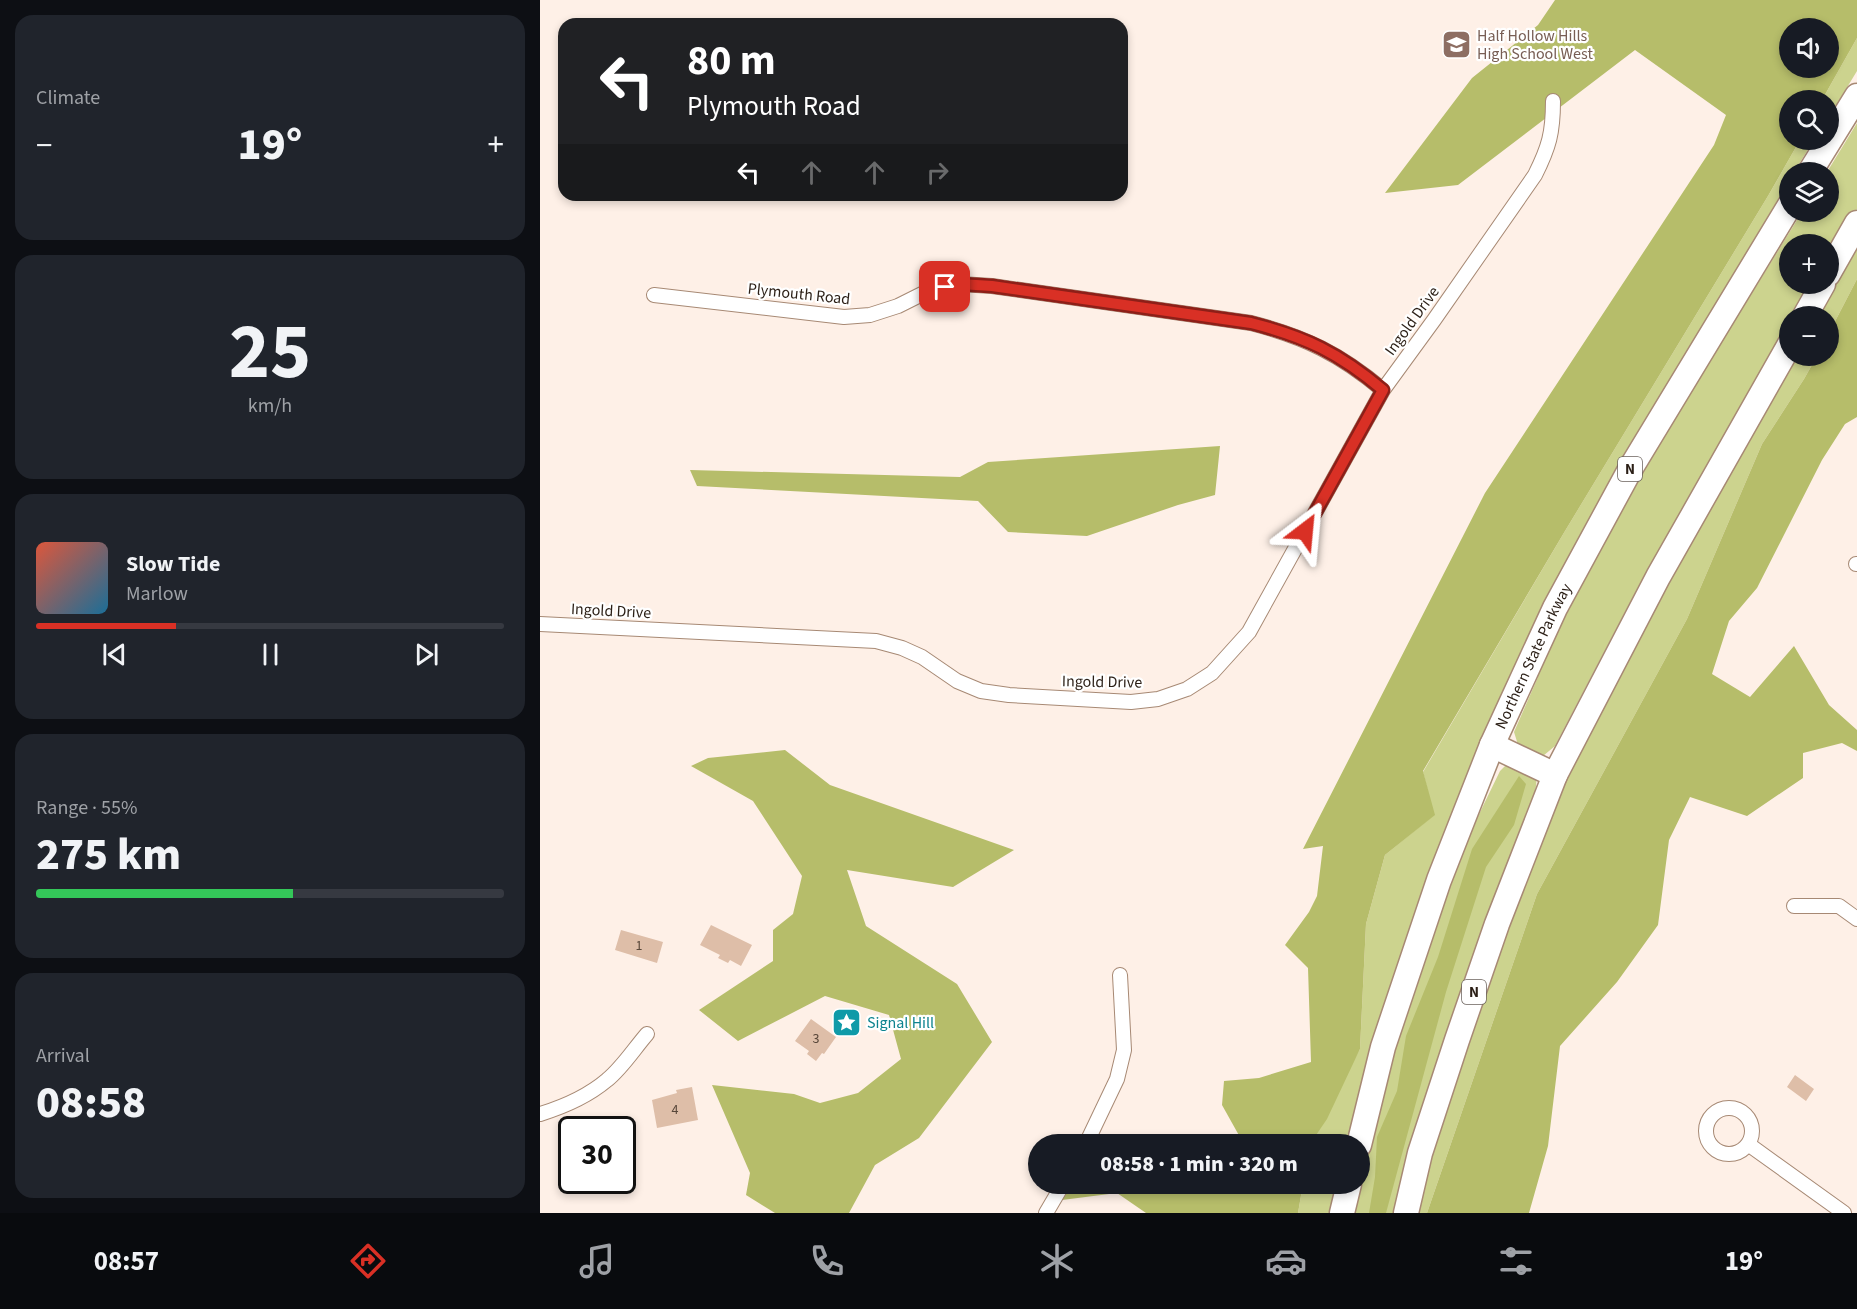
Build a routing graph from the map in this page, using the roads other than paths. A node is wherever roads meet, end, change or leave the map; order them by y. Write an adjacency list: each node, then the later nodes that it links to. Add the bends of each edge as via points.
1 (1857, 96): 3 (highway)
2 (1553, 101): 9 (street, Ingold Drive, via 1548,150 1535,176)
3 (1816, 162)
4 (1780, 222): 11 (highway, Northern State Parkway / N, via 1626,477 1555,608)
5 (1857, 223): 6 (highway)
6 (1839, 255)
7 (654, 295): 9 (street, Plymouth Road, via 844,317 870,315 930,290 960,284 992,286 1251,323 1289,333 1325,349)
8 (1779, 363): 12 (highway, N, via 1658,577)
9 (1383, 390): 10 (street, Ingold Drive, via 1249,632 1212,673 1187,689 1158,699 1131,702 981,691 957,681 922,657 876,642)
10 (540, 624)
11 (1492, 745): 12 (highway); 19 (highway, Northern State Parkway / N, via 1439,880 1394,1014)
12 (1555, 775): 25 (highway, N, via 1457,1040 1420,1153)
13 (1794, 906): 14 (street, via 1839,906)
14 (1857, 919)
15 (1120, 975): 18 (street, via 1124,1050 1117,1079)
16 (647, 1034): 17 (street, via 608,1080 576,1100)
17 (540, 1114)
18 (1091, 1134)
19 (1362, 1134)
20 (1748, 1144): 26 (street)
21 (1057, 1194): 23 (street)
22 (1347, 1194): 24 (highway)
23 (1046, 1213)
24 (1342, 1213)
25 (1406, 1213)
26 (1844, 1213)

